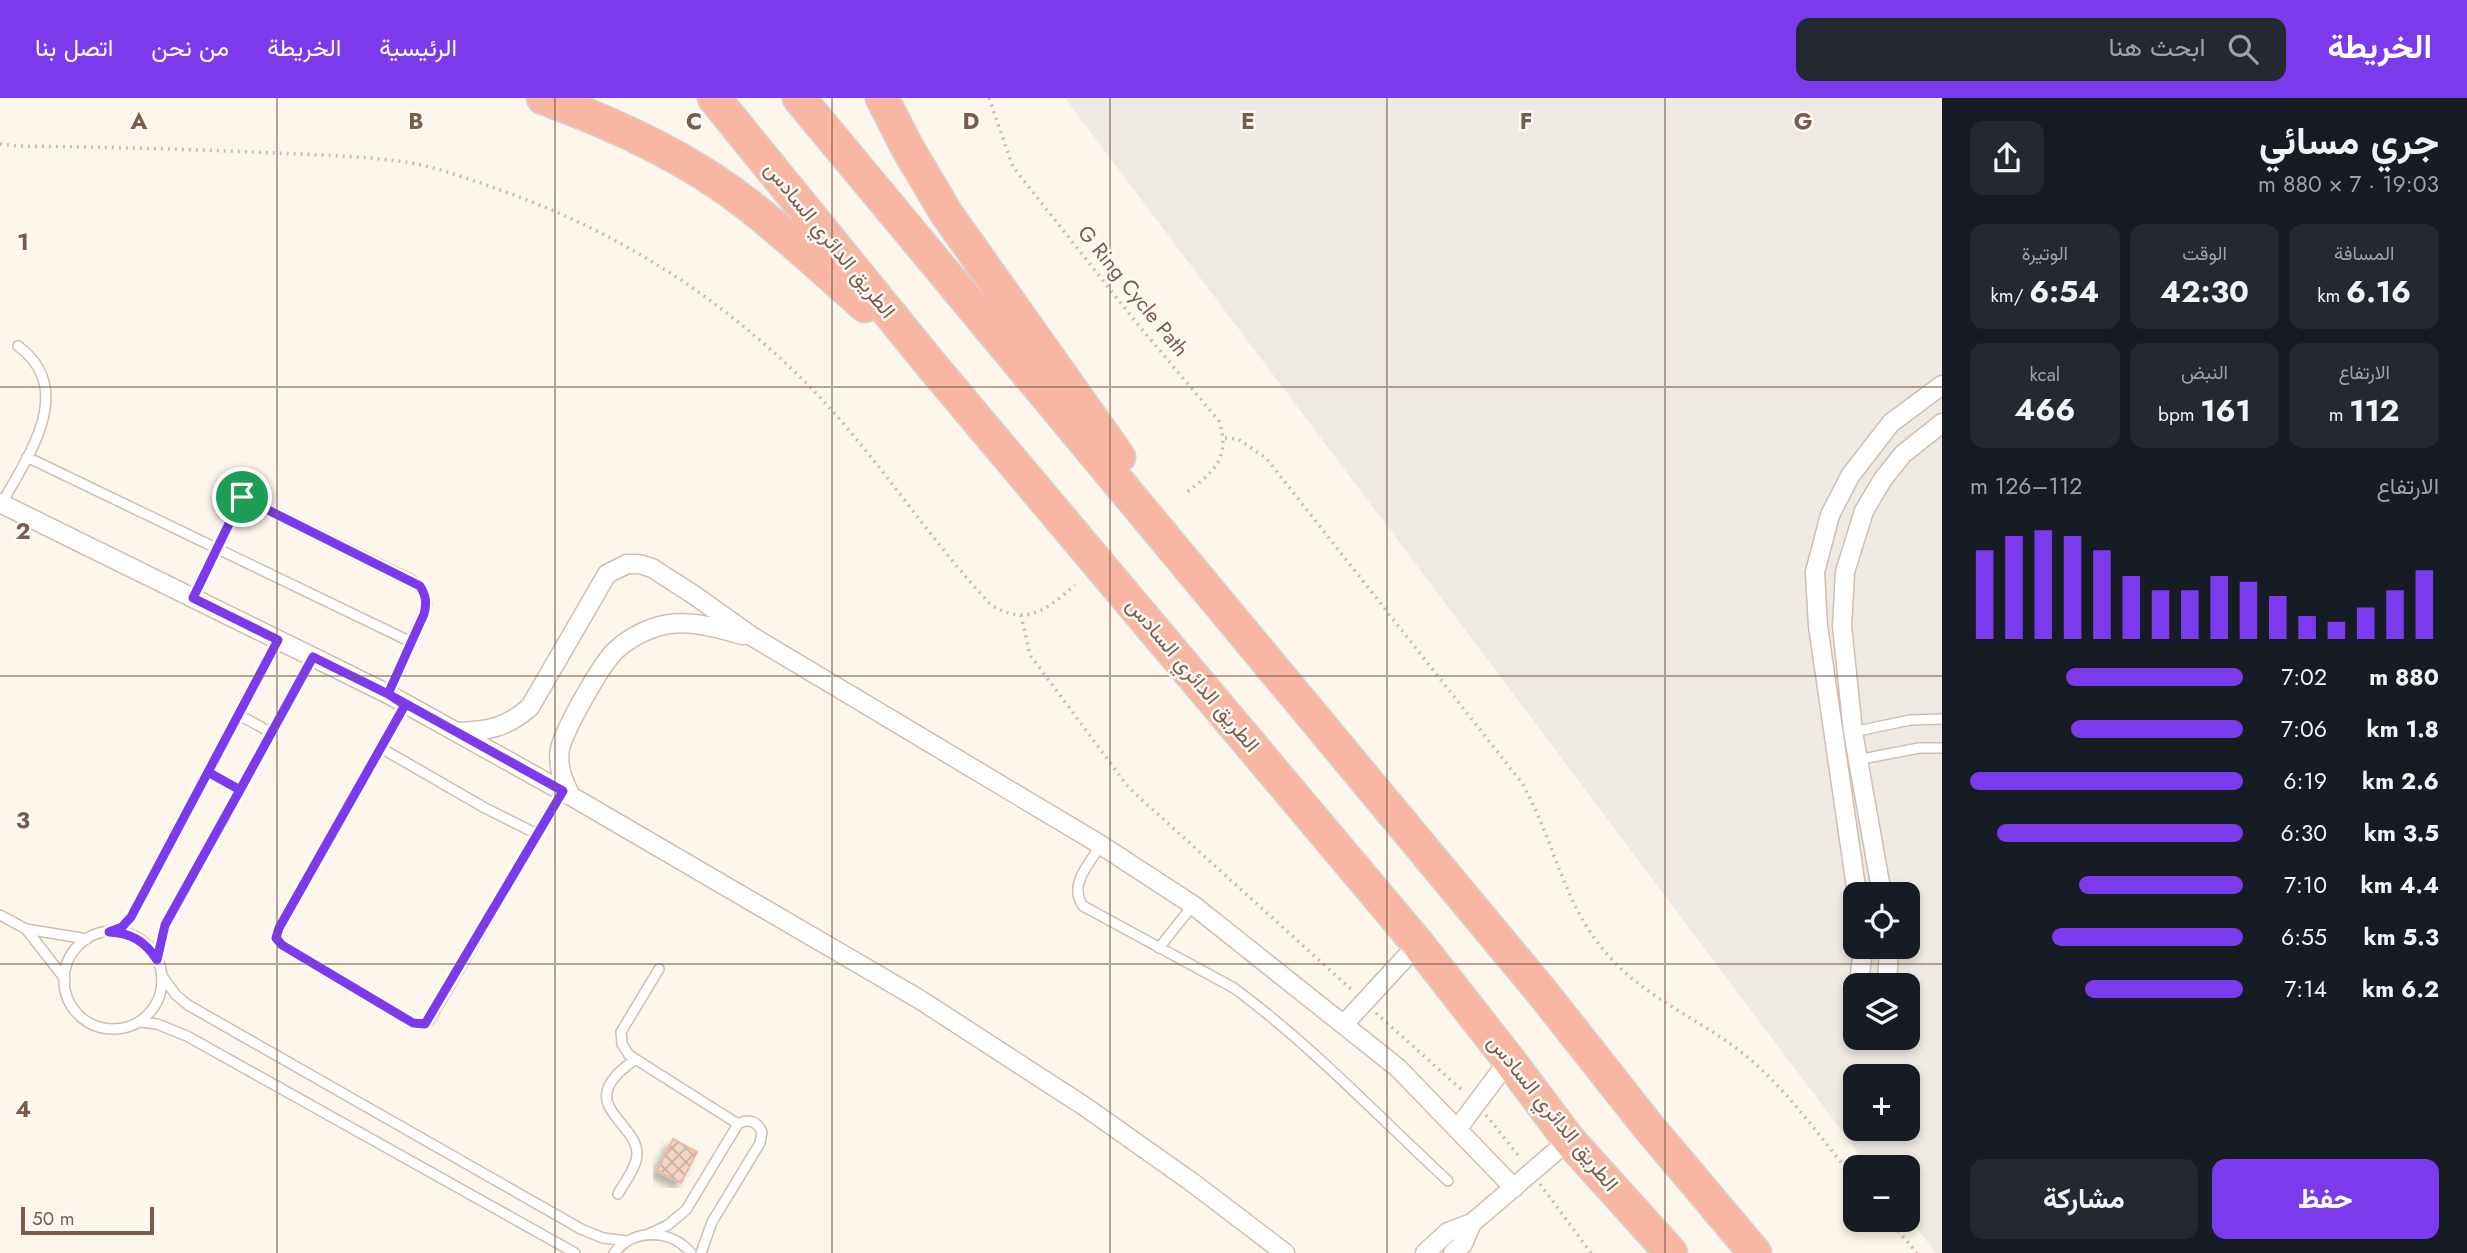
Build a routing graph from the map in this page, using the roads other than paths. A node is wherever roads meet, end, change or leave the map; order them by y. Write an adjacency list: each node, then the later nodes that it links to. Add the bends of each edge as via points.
1 (543, 98): 6 (highway, via 640,138 746,203)
2 (714, 98): 6 (highway, الطريق الدائري السادس)
3 (799, 98): 13 (highway)
4 (882, 98): 13 (highway, via 946,213)
5 (18, 346): 9 (lane, via 36,363 46,397 44,421)
6 (933, 367): 40 (highway, الطريق الدائري السادس)
7 (1942, 386): 25 (street, via 1885,430 1850,476 1830,515 1815,572)
8 (1942, 423): 23 (street, via 1903,454 1883,479 1864,510 1846,572 1842,626)
9 (27, 457): 10 (lane); 11 (lane)
10 (1, 503): 12 (street)
11 (217, 549): 12 (lane); 16 (lane); 16 (lane, via 242,497 420,586 426,604)
12 (193, 598): 15 (street)
13 (1220, 605): 67 (highway)
14 (753, 637): 22 (street, via 652,568 626,564 601,581 530,707 514,721 496,728); 30 (street, via 681,623 653,628 616,650 560,749); 32 (street)
15 (278, 640): 17 (street); 20 (lane)
16 (411, 642): 18 (lane)
17 (313, 657): 18 (street); 24 (lane)
18 (388, 694): 19 (street)
19 (405, 705): 22 (street); 26 (lane)
20 (239, 715): 24 (lane); 38 (lane, via 131,917)
21 (1942, 719): 23 (lane, via 1910,720)
22 (456, 732): 30 (street)
23 (1853, 732): 25 (street); 28 (street)
24 (272, 733): 42 (lane, via 165,925)
25 (1834, 736): 29 (street)
26 (381, 748): 31 (lane); 31 (lane, via 276,938 413,1023 429,1021)
27 (1942, 748): 28 (lane)
28 (1857, 760): 29 (street); 34 (street)
29 (1838, 764): 33 (street)
30 (567, 793): 31 (lane); 64 (street, via 919,999 1084,1106)
31 (537, 834)
32 (1101, 845): 35 (street); 41 (lane, via 1078,882 1080,902)
33 (1855, 882)
34 (1880, 882)
35 (1193, 905): 41 (lane); 47 (street)
36 (0, 915): 37 (lane)
37 (26, 929): 39 (lane); 45 (lane)
38 (109, 932): 39 (lane); 42 (lane, via 132,936)
39 (87, 939): 45 (lane, via 71,956)
40 (1418, 944): 47 (street); 49 (highway, الطريق الدائري السادس)
41 (1159, 948): 53 (lane, via 1234,988 1292,1035)
42 (157, 960): 44 (lane)
43 (659, 969): 48 (lane, via 621,1032 624,1049)
44 (162, 976): 46 (lane, via 159,997); 58 (lane, via 176,995 212,1019 581,1229)
45 (65, 979): 46 (lane, via 70,1002 84,1020 106,1029)
46 (140, 1021): 60 (lane, via 187,1036)
47 (1344, 1024): 51 (street, via 1398,1068)
48 (635, 1059): 50 (lane); 55 (lane, via 615,1077 607,1097 610,1110 632,1135 637,1151)
49 (1509, 1060): 51 (street); 52 (highway, الطريق الدائري السادس)
50 (738, 1124): 57 (lane, via 687,1210); 63 (lane, via 754,1122 762,1138 712,1222)
51 (1458, 1128): 54 (street)
52 (1569, 1140): 54 (street); 66 (highway, الطريق الدائري السادس)
53 (1448, 1181)
54 (1514, 1188): 56 (street)
55 (618, 1194)
56 (1472, 1223): 59 (street); 65 (street, via 1448,1232)
57 (649, 1234): 58 (lane); 62 (lane, via 671,1237)
58 (627, 1241): 61 (lane)
59 (1462, 1250)
60 (575, 1253)
61 (614, 1253)
62 (691, 1253)
63 (701, 1253)
64 (1285, 1253)
65 (1425, 1253)
66 (1671, 1253)
67 (1755, 1253)

